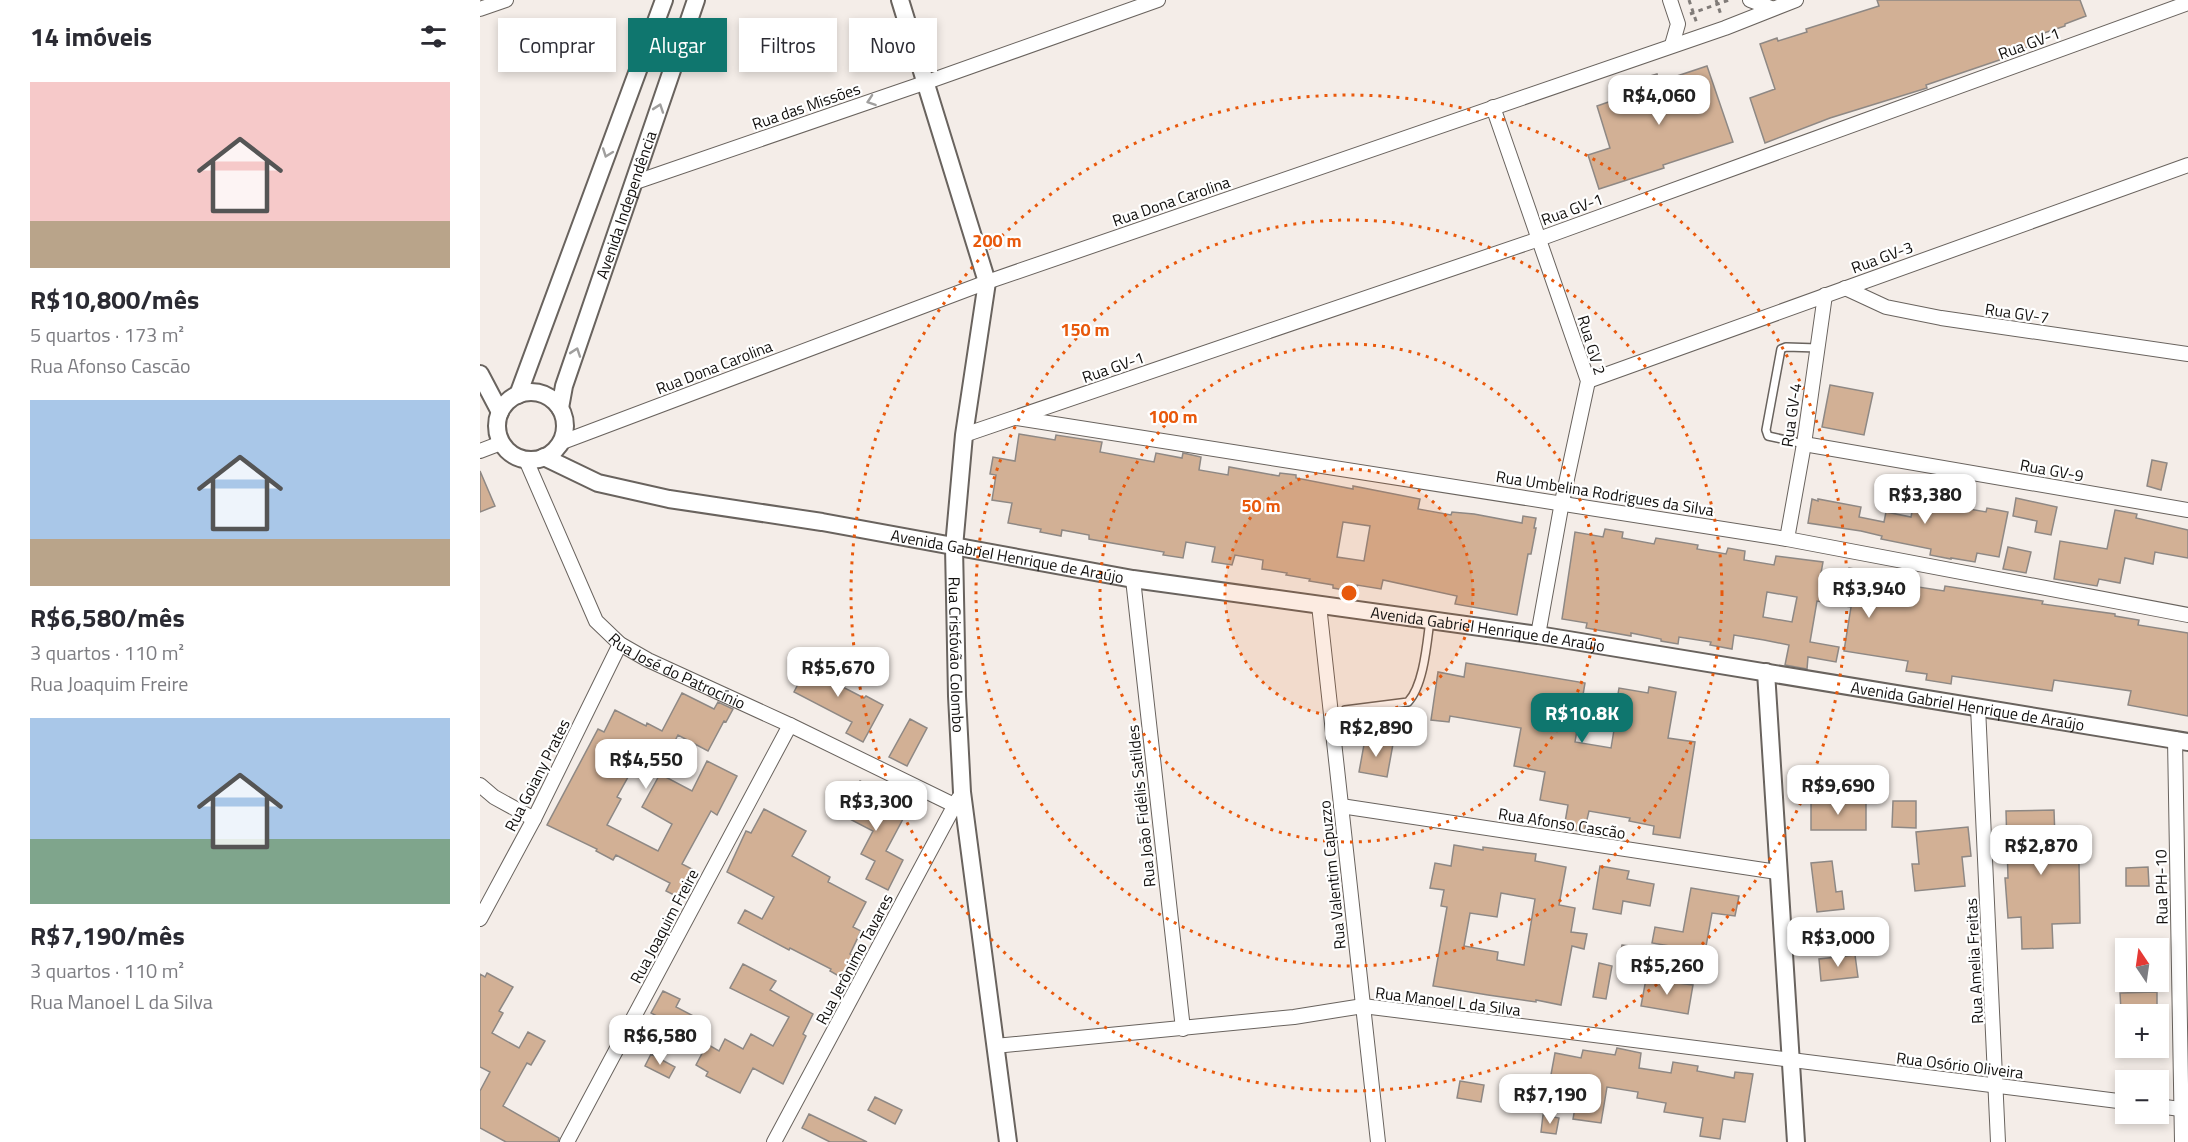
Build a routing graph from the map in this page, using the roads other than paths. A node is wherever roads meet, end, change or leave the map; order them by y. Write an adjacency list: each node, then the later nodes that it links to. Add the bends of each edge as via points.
1 (506, 0): 11 (street)
2 (664, 0): 25 (street, Avenida Independência, one-way to 25)
3 (696, 0): 16 (street, Avenida Independência, one-way to 3)
4 (900, 0): 13 (street, Rua Cristóvão Colombo)
5 (1158, 0): 13 (street, Rua das Missões)
6 (1670, 0): 12 (street, via 1678,24)
7 (1750, 0): 10 (street)
8 (1796, 0): 10 (street, Rua Dona Carolina)
9 (2188, 3): 17 (street, Rua GV-1)
10 (1771, 8): 12 (street, Rua Dona Carolina)
11 (480, 9)
12 (1672, 45): 14 (street, Rua Dona Carolina)
13 (927, 82): 16 (street, Rua das Missões, one-way to 16); 18 (street, Rua Cristóvão Colombo)
14 (1493, 107): 17 (street, Rua GV 2); 18 (street, Rua Dona Carolina)
15 (2188, 165): 19 (street, Rua GV-3)
16 (633, 183): 26 (street, Avenida Independência, one-way to 16)
17 (1539, 239): 24 (street, Rua GV 2); 28 (street, Rua GV-1)
18 (987, 282): 29 (street, Rua Cristóvão Colombo); 31 (street, Rua Dona Carolina)
19 (1845, 288): 20 (street, Rua GV-3); 22 (street, Rua GV-7, via 1886,307 1941,318)
20 (1825, 295): 21 (street, Rua GV-4); 24 (street, Rua GV-3)
21 (1818, 348): 32 (street, Rua GV-4); 32 (lane, via 1781,349 1766,430 1768,436)
22 (2188, 354)
23 (480, 374): 27 (street)
24 (1588, 381): 36 (street, Rua GV 2)
25 (518, 395): 26 (street, via 541,394); 27 (street)
26 (560, 408): 31 (street, via 565,426)
27 (500, 412): 30 (street, via 497,428)
28 (1014, 418): 29 (street, Rua GV-1); 36 (street, Rua Umbelina Rodrigues da Silva)
29 (964, 435): 39 (street, Rua Cristóvão Colombo)
30 (501, 443): 33 (street); 35 (street)
31 (561, 443): 34 (street)
32 (1804, 444): 37 (street, Rua GV-9); 38 (street, Rua GV-4)
33 (480, 451)
34 (544, 458): 35 (street); 39 (street, Avenida Gabriel Henrique de Araújo, via 598,483 669,499 822,522)
35 (526, 460): 45 (street, Rua José do Patrocínio, via 596,621)
36 (1562, 502): 38 (street, Rua Umbelina Rodrigues da Silva); 44 (street, Rua GV 2)
37 (2188, 510)
38 (1787, 539): 42 (street, Rua Umbelina Rodrigues da Silva)
39 (954, 548): 40 (street, Avenida Gabriel Henrique de Araújo); 52 (street, Rua Cristóvão Colombo)
40 (1133, 579): 41 (street, Avenida Gabriel Henrique de Araújo); 58 (street, Rua João Fidélis Satildes)
41 (1319, 605): 43 (street, Avenida Gabriel Henrique de Araújo); 53 (street, Rua Valentim Capuzzo)
42 (2188, 615)
43 (1430, 620): 44 (street, Avenida Gabriel Henrique de Araújo); 48 (lane, via 1425,658 1408,702)
44 (1538, 635): 46 (street, Avenida Gabriel Henrique de Araújo)
45 (620, 644): 49 (street, Rua José do Patrocínio); 54 (street, Rua Goiany Prates)
46 (1766, 672): 47 (street, Avenida Gabriel Henrique de Araújo); 55 (street)
47 (1978, 707): 50 (street, Avenida Gabriel Henrique de Araújo); 61 (street, Rua Amelia Freitas)
48 (1345, 710)
49 (790, 725): 52 (street, Rua José do Patrocínio); 65 (street, Rua Joaquim Freire)
50 (2182, 741): 64 (street, Rua PH-10)
51 (480, 785): 54 (street)
52 (958, 798): 59 (street, Rua Cristóvão Colombo); 66 (street, Rua Jerônimo Tavares)
53 (1341, 806): 55 (street, Rua Afonso Cascão); 57 (street, Rua Valentim Capuzzo)
54 (534, 819): 56 (street, Rua Goiany Prates)
55 (1778, 872): 60 (street)
56 (480, 919)
57 (1362, 1006): 58 (street, Rua Manoel L da Silva); 60 (street, Rua Manoel L da Silva); 68 (street, Rua Valentim Capuzzo)
58 (1183, 1029): 59 (street, Rua Manoel L da Silva)
59 (995, 1046): 67 (street, Rua Cristóvão Colombo)
60 (1790, 1061): 61 (street, Rua Osório Oliveira); 69 (street)
61 (1997, 1087): 62 (street, Rua Osório Oliveira); 70 (street, Rua Amelia Freitas)
62 (2115, 1101)
63 (2169, 1107): 64 (street)
64 (2185, 1109): 71 (street, Rua PH-10)
65 (567, 1142)
66 (774, 1142)
67 (1008, 1142)
68 (1378, 1142)
69 (1796, 1142)
70 (1998, 1142)
71 (2182, 1142)

